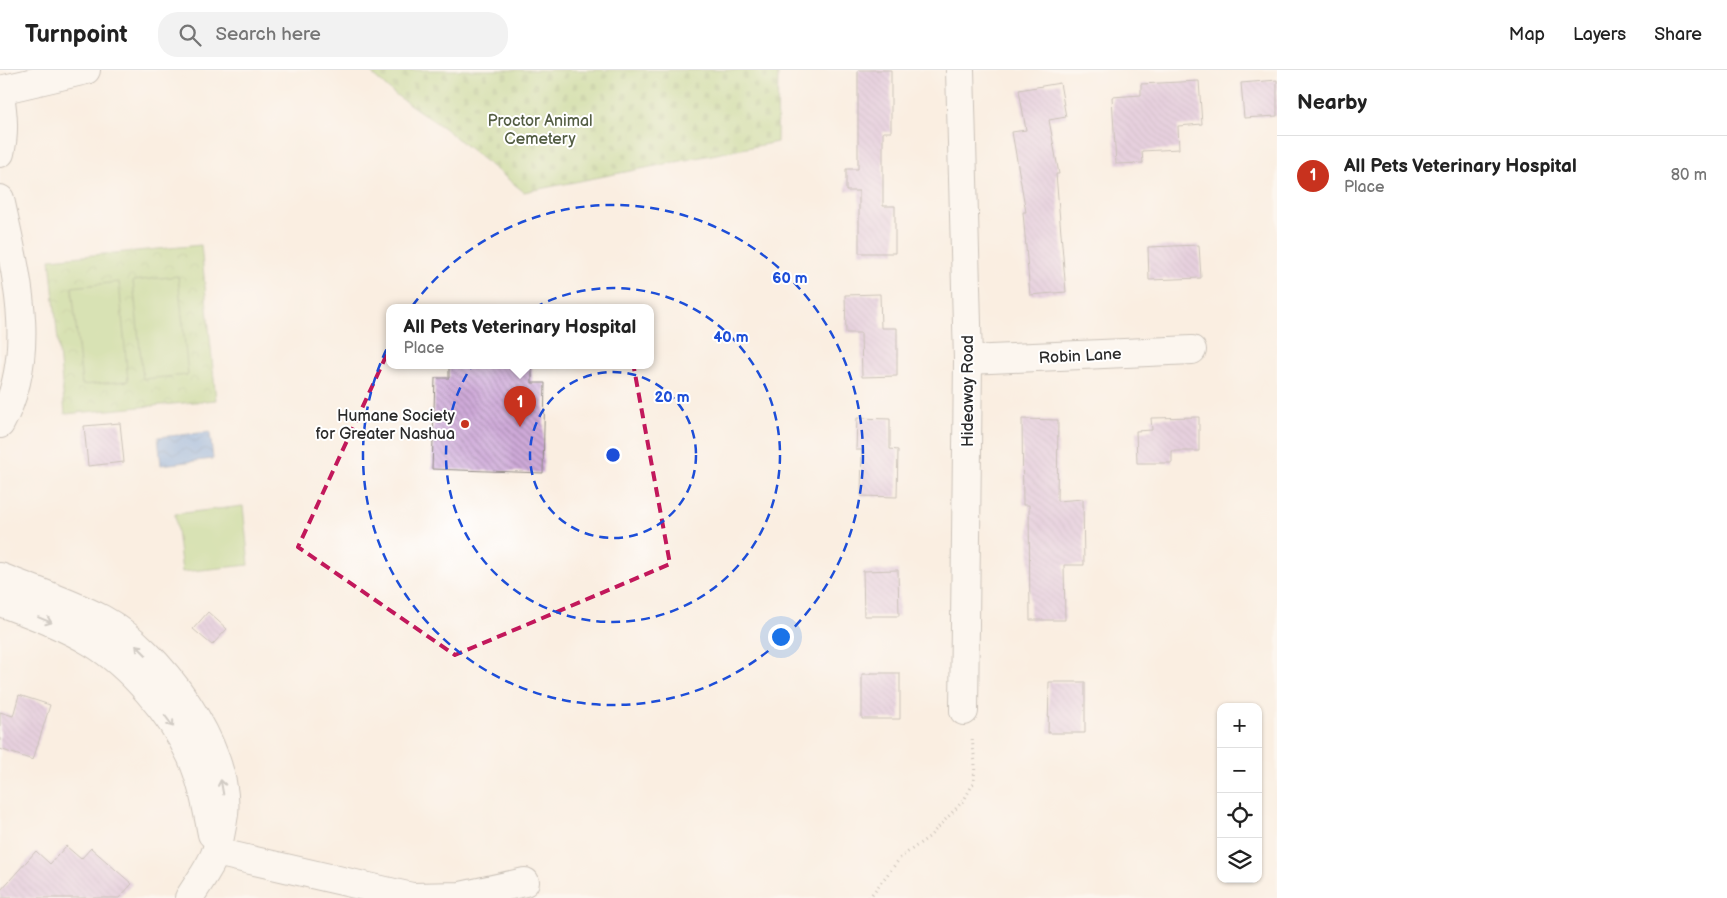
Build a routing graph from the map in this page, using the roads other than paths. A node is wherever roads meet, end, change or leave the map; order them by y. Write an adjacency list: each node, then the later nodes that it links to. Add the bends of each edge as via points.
1 (86, 70): 3 (street)
2 (960, 70): 8 (street, Hideaway Road)
3 (0, 90)
4 (0, 94): 5 (street, via 3,118)
5 (0, 153)
6 (0, 199): 9 (street, via 19,290 22,322 16,383)
7 (1192, 350): 8 (street, Robin Lane)
8 (968, 360): 12 (street, Hideaway Road)
9 (0, 424)
10 (0, 577): 13 (street, one-way to 10, via 224,812 216,761 203,729 174,685 133,641 102,619)
11 (0, 602): 13 (street, one-way to 13, via 92,642 115,660 154,700 191,756)
12 (964, 711)
13 (216, 852): 14 (street, via 412,897 461,896); 15 (street)
14 (525, 882)
15 (190, 898)

